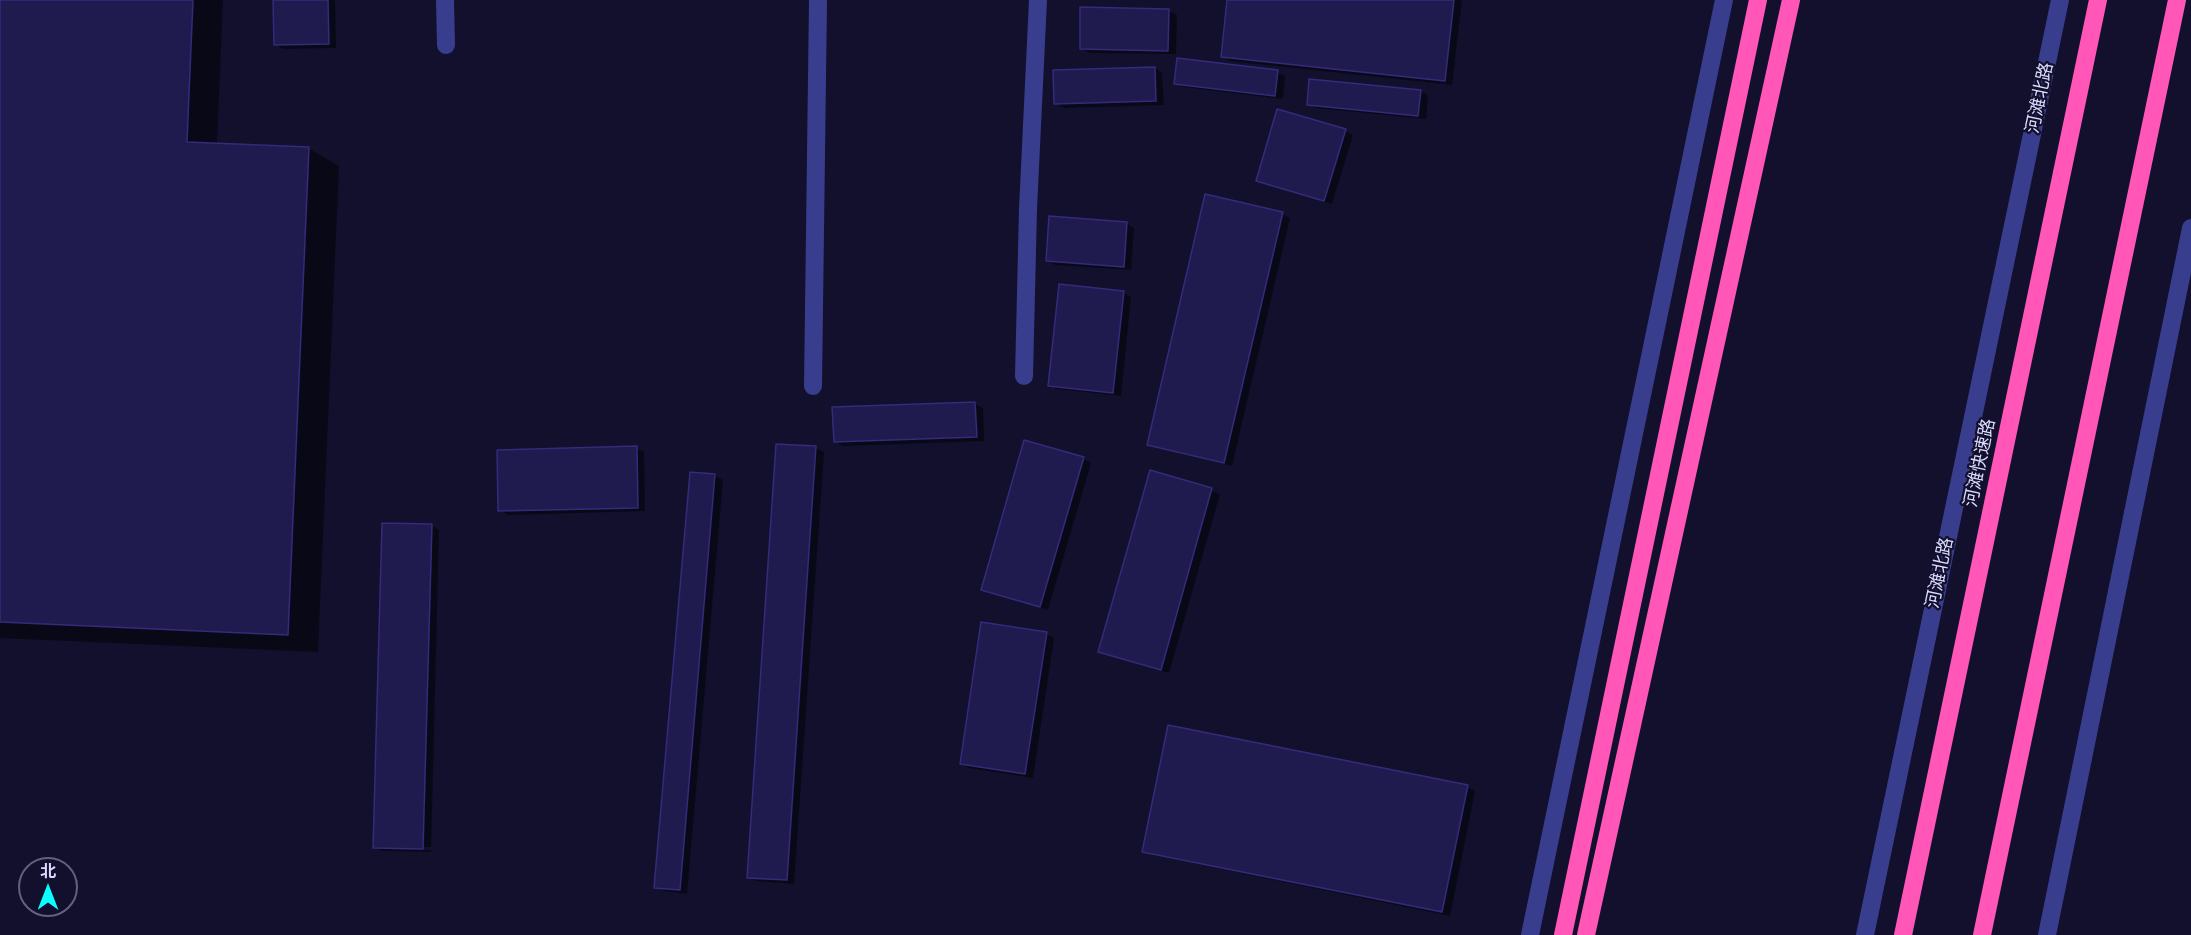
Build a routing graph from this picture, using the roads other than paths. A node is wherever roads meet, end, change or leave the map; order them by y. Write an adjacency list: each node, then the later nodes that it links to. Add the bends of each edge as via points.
1 (445, 0): 10 (street)
2 (818, 0): 13 (street)
3 (1038, 0): 12 (street)
4 (1724, 0): 14 (street)
5 (1758, 0): 15 (highway)
6 (1791, 0): 16 (highway)
7 (2060, 0): 17 (street, 河滩北路)
8 (2098, 0): 18 (highway, 河滩快速路)
9 (2177, 0): 19 (highway)
10 (446, 45)
11 (2191, 228): 20 (street)
12 (1024, 376)
13 (813, 386)
14 (1530, 935)
15 (1563, 935)
16 (1586, 935)
17 (1865, 935)
18 (1902, 935)
19 (1982, 935)
20 (2047, 935)

